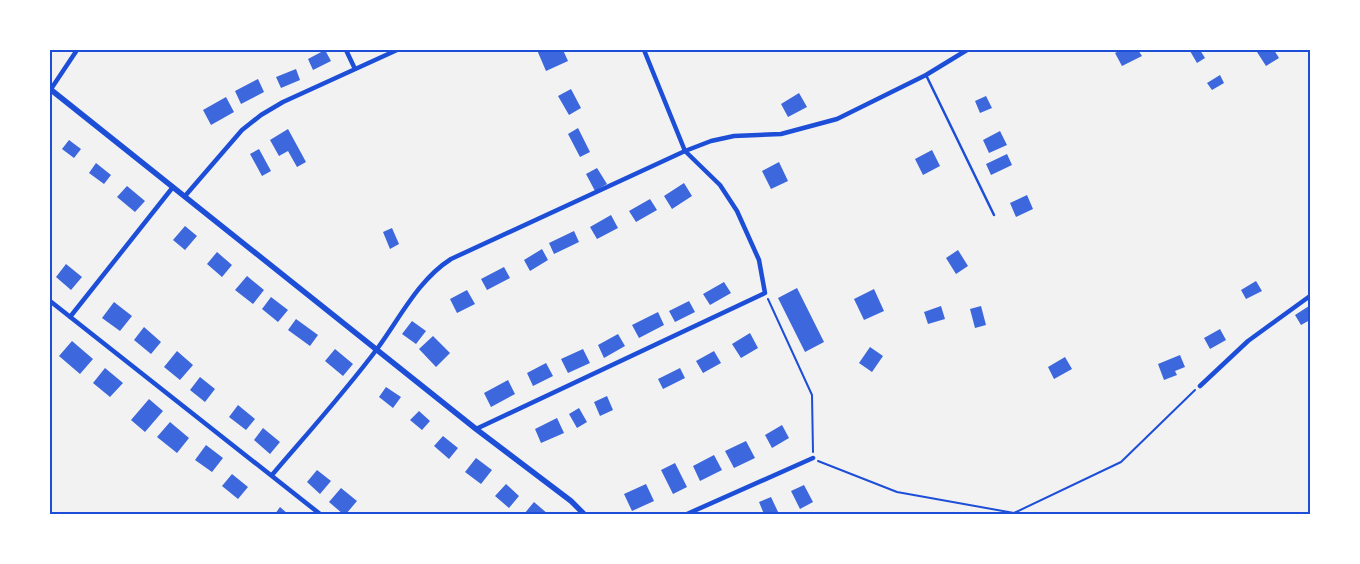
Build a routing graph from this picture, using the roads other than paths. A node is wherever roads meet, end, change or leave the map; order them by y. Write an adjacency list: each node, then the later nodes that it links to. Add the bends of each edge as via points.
1 (77, 50): 8 (street)
2 (346, 50): 6 (street)
3 (397, 50): 6 (street)
4 (644, 50): 9 (street)
5 (967, 50): 7 (street)
6 (355, 69): 11 (street, via 261,115 242,130)
7 (926, 75): 9 (street, via 837,119 781,134 734,136); 12 (lane)
8 (50, 89): 10 (street)
9 (685, 151): 16 (street, via 444,263 427,278); 18 (street, via 720,185 737,211 759,260 765,293)
10 (173, 187): 11 (street); 15 (street)
11 (185, 196): 16 (street)
12 (994, 215)
13 (1310, 296): 17 (street, via 1248,341)
14 (50, 301): 15 (street)
15 (70, 317): 20 (street)
16 (376, 350): 18 (street); 20 (street)
17 (1200, 386)
18 (476, 429): 22 (street)
19 (813, 458): 23 (street)
20 (272, 476): 21 (street)
21 (320, 514)
22 (584, 514)
23 (686, 514)

